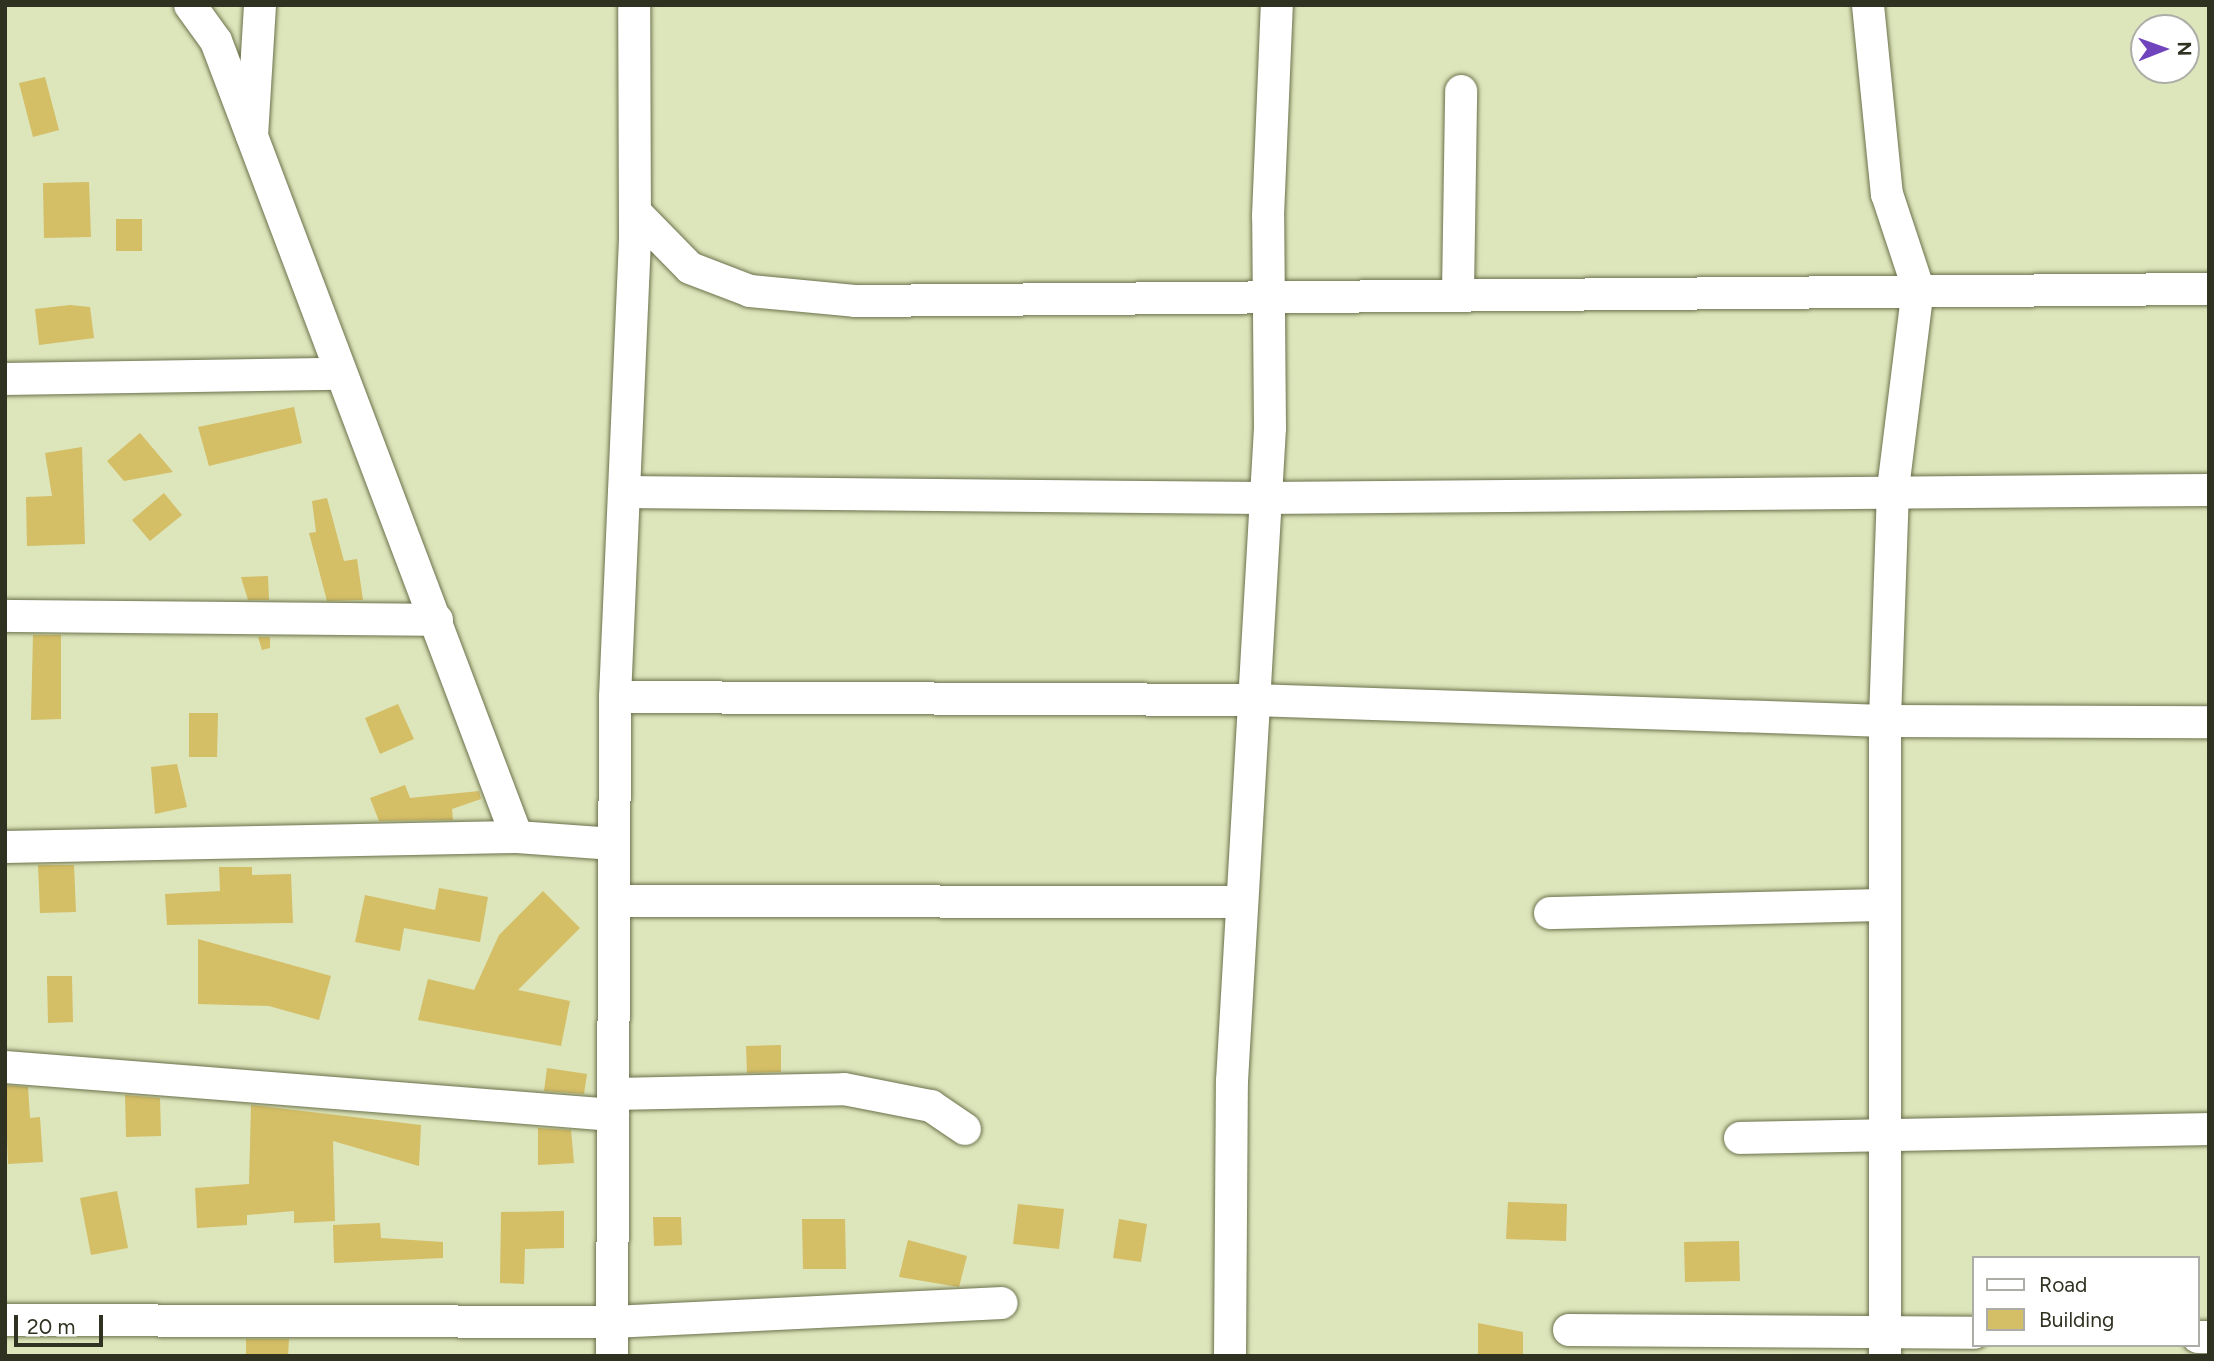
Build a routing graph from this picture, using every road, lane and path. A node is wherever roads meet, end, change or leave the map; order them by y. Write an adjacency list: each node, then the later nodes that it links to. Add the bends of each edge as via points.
1 (190, 5): 7 (street, via 216,41)
2 (260, 5): 7 (street)
3 (634, 5): 8 (street)
4 (1277, 5): 12 (street)
5 (1868, 5): 9 (street, via 1887,194)
6 (1461, 91): 11 (street)
7 (252, 140): 13 (street)
8 (635, 212): 12 (street, via 690,268 750,290 855,301); 17 (street)
9 (1918, 288): 10 (street); 11 (street); 15 (street)
10 (2209, 289)
11 (1458, 293): 12 (street)
12 (1268, 294): 18 (street)
13 (338, 374): 14 (street); 20 (street)
14 (5, 379)
15 (1893, 490): 16 (street); 18 (street); 23 (street)
16 (2209, 490)
17 (624, 492): 18 (street); 21 (street)
18 (1264, 498): 22 (street)
19 (5, 615): 20 (street)
20 (437, 620): 25 (street)
21 (615, 696): 22 (street); 26 (street)
22 (1253, 701): 23 (street); 29 (street)
23 (1885, 721): 24 (street); 30 (street)
24 (2209, 722)
25 (517, 837): 26 (street); 27 (street)
26 (614, 844): 28 (street)
27 (5, 847)
28 (615, 901): 29 (street); 33 (street)
29 (1241, 902): 45 (street)
30 (1885, 905): 31 (street); 36 (street)
31 (1550, 913)
32 (5, 1067): 33 (street)
33 (614, 1105): 34 (street, via 844,1089 931,1105); 40 (street)
34 (965, 1129)
35 (2209, 1129): 36 (street)
36 (1885, 1134): 37 (street); 43 (street)
37 (1740, 1138)
38 (1002, 1303): 40 (street)
39 (5, 1320): 40 (street)
40 (612, 1322): 44 (street)
41 (1569, 1330): 43 (street)
42 (1972, 1334): 43 (street)
43 (1885, 1344)
44 (612, 1356)
45 (1230, 1356)

